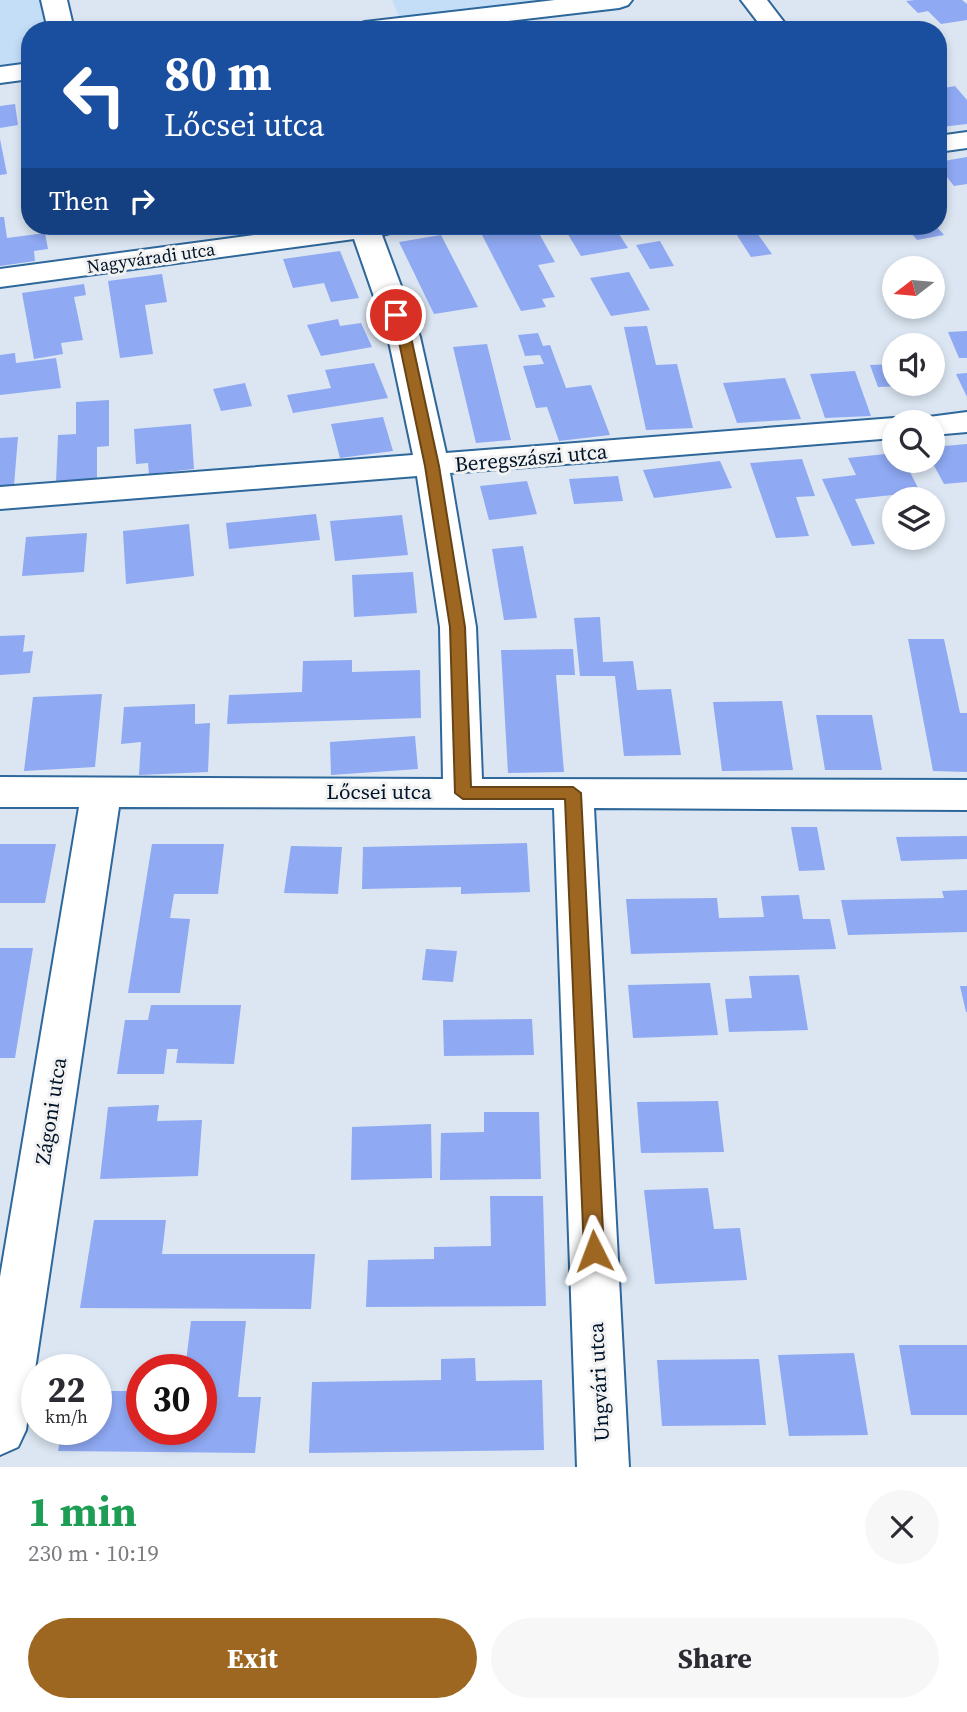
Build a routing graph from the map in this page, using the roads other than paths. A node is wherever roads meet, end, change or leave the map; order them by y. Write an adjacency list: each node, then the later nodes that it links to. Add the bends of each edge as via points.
1 (54, 0): 6 (street)
2 (397, 0): 7 (street)
3 (619, 0): 5 (street)
4 (754, 0): 9 (street)
5 (449, 10): 8 (street)
6 (59, 21)
7 (408, 21)
8 (418, 21)
9 (770, 21)
10 (21, 72): 11 (street)
11 (0, 75)
12 (967, 140): 13 (street)
13 (947, 143)
14 (313, 235): 16 (street, Nagyváradi utca)
15 (373, 235): 20 (street, via 404,337)
16 (0, 278)
17 (967, 422): 18 (street)
18 (945, 424)
19 (882, 429): 20 (street, Beregszászi utca)
20 (432, 466): 21 (street, Beregszászi utca); 24 (street, via 458,627)
21 (0, 498)
22 (0, 792): 23 (street, Lőcsei utca)
23 (101, 792): 24 (street, Lőcsei utca); 27 (street, Zágoni utca)
24 (463, 793): 25 (street, Lőcsei utca)
25 (573, 793): 26 (street, Lőcsei utca); 28 (street, Ungvári utca)
26 (967, 795)
27 (0, 1430)
28 (603, 1467)

